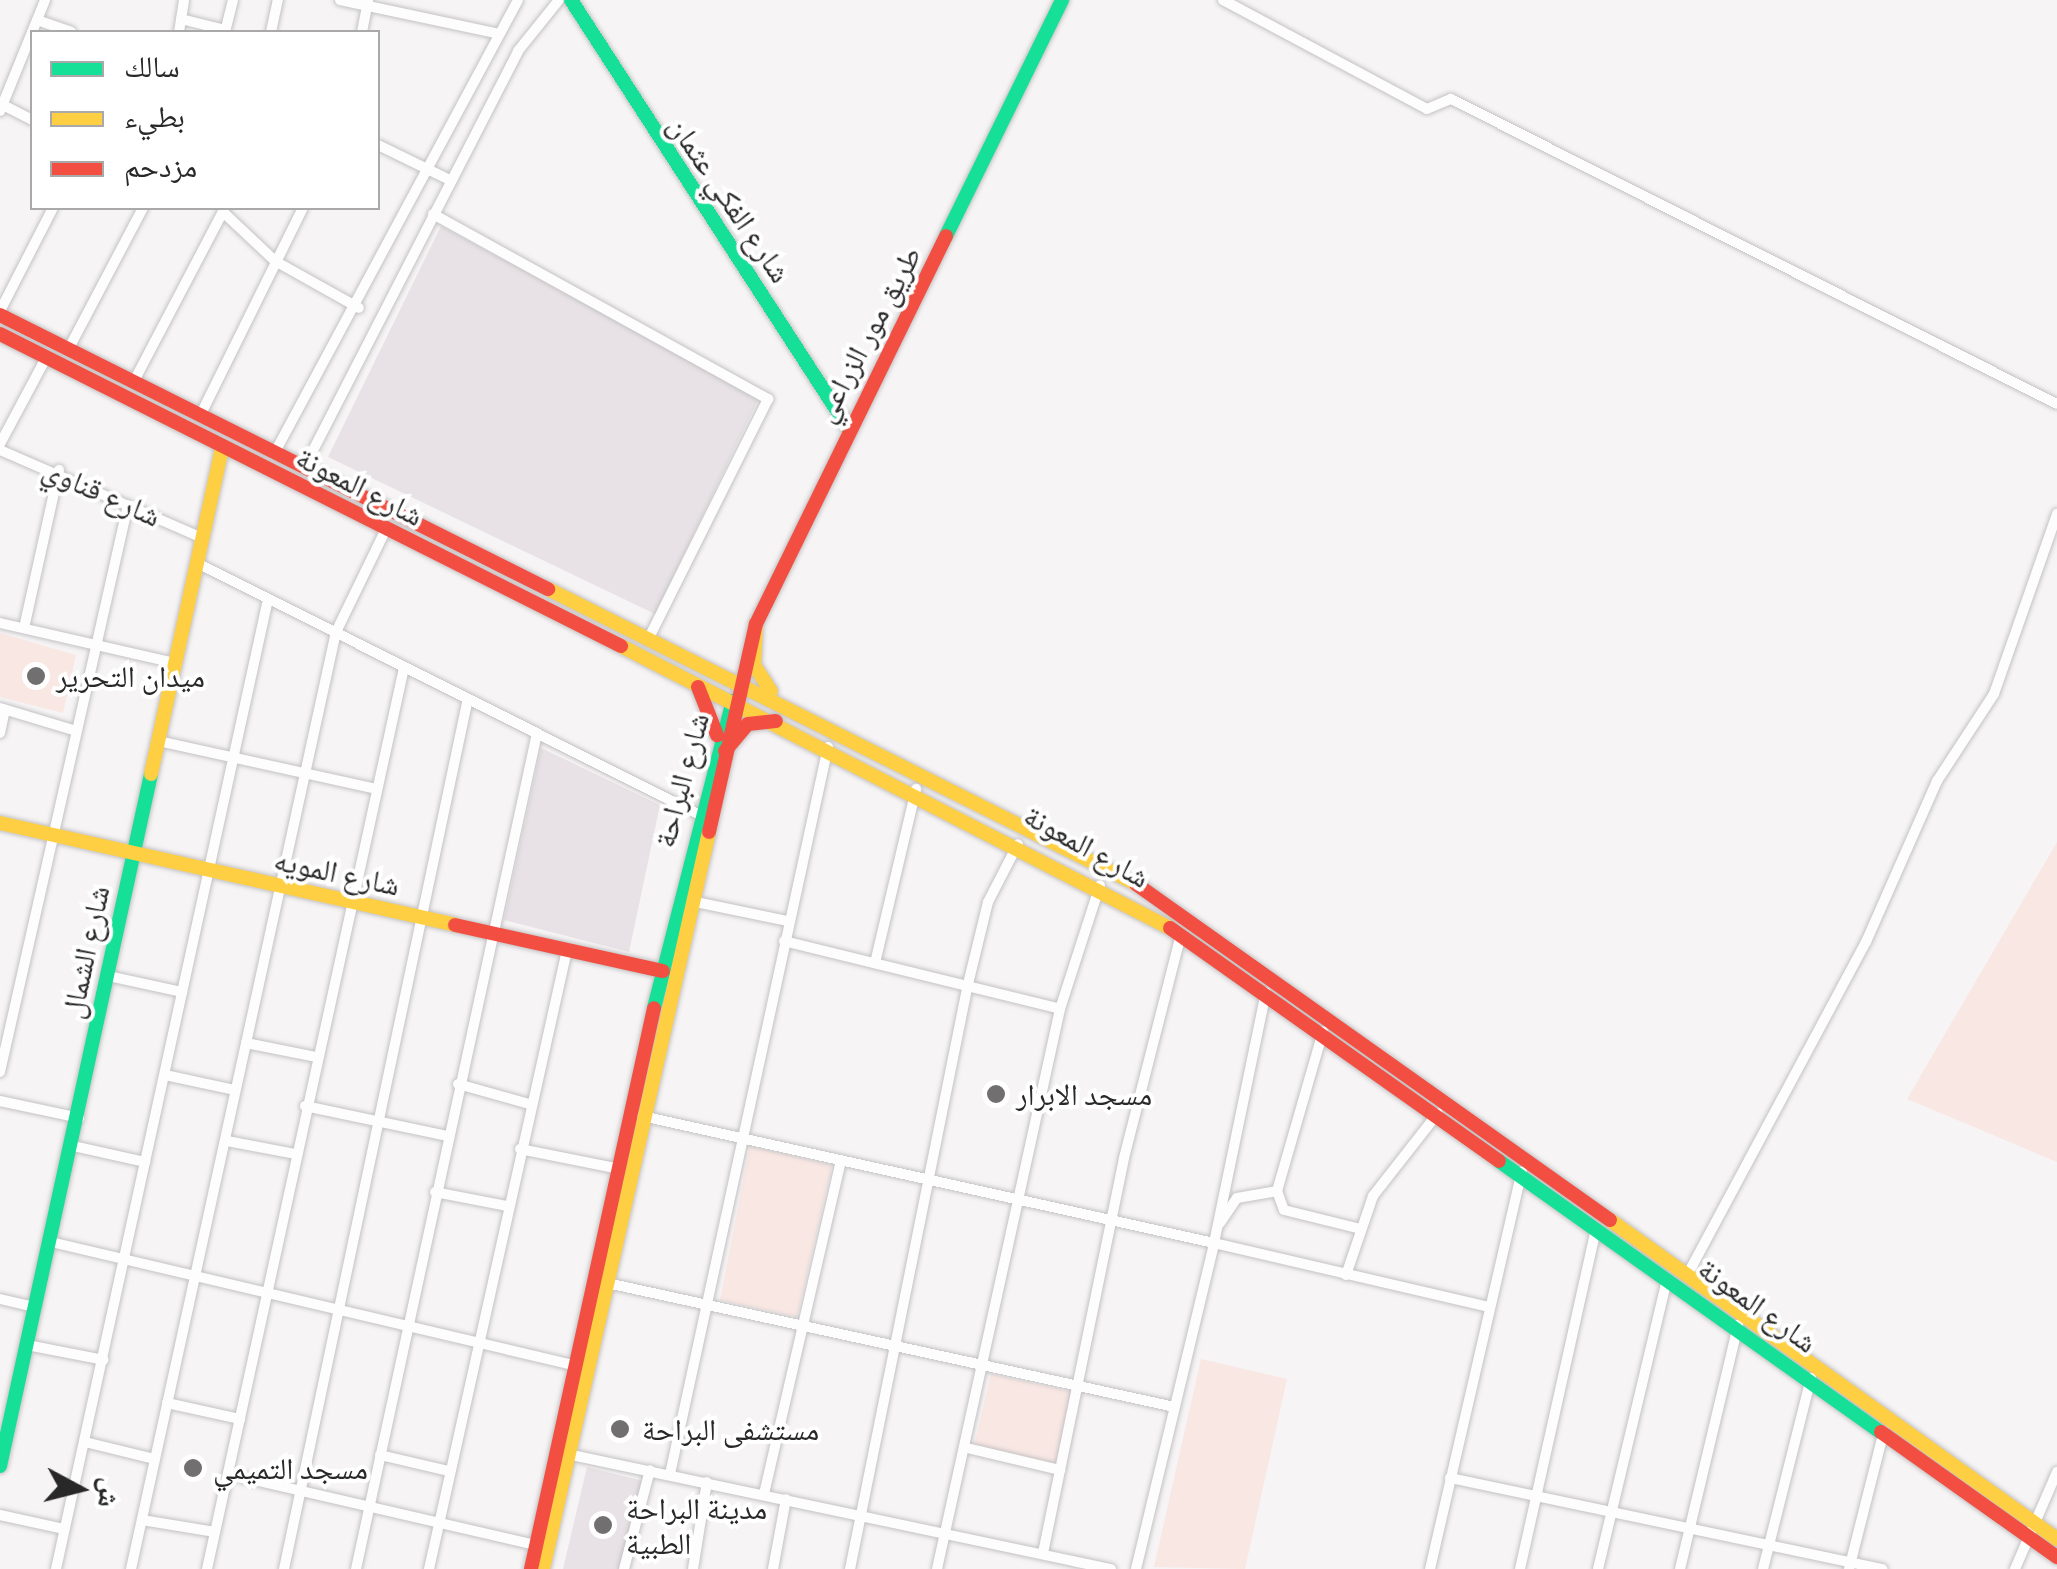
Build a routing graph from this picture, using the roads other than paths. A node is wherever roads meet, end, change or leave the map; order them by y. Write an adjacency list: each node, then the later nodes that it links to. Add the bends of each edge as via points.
1 (46, 0): 13 (street)
2 (184, 0): 12 (street)
3 (233, 0): 18 (street)
4 (278, 0): 19 (street)
5 (340, 0): 11 (street)
6 (518, 0): 21 (street)
7 (559, 0): 29 (street, via 518,51)
8 (571, 0): 44 (main road, شارع الفكي عثمان)
9 (1062, 0): 44 (main road, طريق مور الزراعي)
10 (1223, 0): 42 (street, via 1427,109 1450,100)
11 (368, 2): 20 (street); 21 (street)
12 (181, 18): 16 (street); 17 (street)
13 (37, 20): 14 (street); 15 (street)
14 (33, 30)
15 (65, 30)
16 (179, 30)
17 (222, 30)
18 (225, 30)
19 (271, 30)
20 (362, 30)
21 (496, 33): 28 (street)
22 (30, 38): 23 (street)
23 (20, 63): 24 (street); 25 (street)
24 (30, 67)
25 (2, 108): 26 (street)
26 (30, 119)
27 (380, 146): 28 (street)
28 (432, 166): 29 (street); 36 (street)
29 (450, 180): 34 (street)
30 (52, 210): 37 (street)
31 (141, 210): 39 (street)
32 (224, 210): 35 (street); 41 (street)
33 (302, 210): 35 (street)
34 (433, 214): 48 (street); 61 (street, via 768,399)
35 (275, 261): 36 (street); 43 (street)
36 (358, 308): 47 (street)
37 (0, 313): 39 (main road, شارع المعونة)
38 (0, 334): 40 (main road, شارع المعونة)
39 (68, 350): 41 (main road, شارع المعونة)
40 (46, 358): 45 (street); 46 (main road, شارع المعونة)
41 (133, 383): 43 (main road, شارع المعونة)
42 (2057, 404)
43 (199, 417): 47 (main road, شارع المعونة)
44 (847, 426): 58 (main road, طريق مور الزراعي)
45 (0, 447): 49 (street, شارع قناوي)
46 (222, 449): 50 (main road, شارع المعونة); 54 (main road, شارع الشمال)
47 (274, 454): 48 (main road, شارع المعونة)
48 (304, 468): 50 (main road, شارع المعونة)
49 (58, 470): 51 (street, شارع قناوي); 59 (street)
50 (352, 500): 53 (main road, شارع المعونة); 61 (main road, شارع المعونة)
51 (128, 505): 54 (street, شارع قناوي); 62 (street)
52 (2057, 514): 142 (street, via 1994,694 1938,781 1866,942)
53 (386, 529): 60 (street); 65 (main road, شارع المعونة)
54 (202, 538): 55 (main road, شارع الشمال)
55 (197, 564): 56 (street); 63 (main road, شارع الشمال)
56 (267, 604): 60 (street); 79 (street)
57 (0, 623): 59 (street)
58 (756, 624): 66 (main road, طريق مور الزراعي); 67 (main road, via 754,665)
59 (24, 628): 62 (street)
60 (336, 632): 64 (street); 80 (street)
61 (649, 638): 66 (main road, شارع المعونة)
62 (94, 645): 63 (street); 72 (street)
63 (175, 662): 76 (main road, شارع الشمال)
64 (404, 668): 69 (street); 82 (street)
65 (691, 680): 68 (main road, شارع المعونة); 75 (main road, via 708,698)
66 (739, 680): 67 (main road, شارع المعونة); 68 (main road, طريق مور الزراعي)
67 (774, 696): 142 (main road, شارع المعونة, via 1147,890)
68 (734, 700): 71 (main road, شارع المعونة); 75 (main road, شارع البراحة); 78 (main road, شارع البراحة)
69 (467, 703): 74 (street); 93 (street)
70 (2, 709): 72 (street); 73 (street)
71 (787, 722): 77 (main road, شارع المعونة); 78 (main road, via 755,720)
72 (76, 730): 85 (street)
73 (0, 733)
74 (537, 734): 83 (street); 96 (street)
75 (717, 735): 83 (main road, شارع البراحة)
76 (158, 741): 79 (street); 87 (main road, شارع الشمال)
77 (829, 743): 81 (main road, شارع المعونة); 94 (street)
78 (725, 751): 91 (main road, شارع البراحة)
79 (233, 760): 80 (street); 88 (street)
80 (306, 775): 82 (street); 90 (street)
81 (916, 787): 86 (main road, شارع المعونة); 99 (street)
82 (376, 789): 92 (street)
83 (698, 814): 100 (main road, شارع البراحة)
84 (0, 824): 85 (main road, شارع المويه)
85 (53, 834): 87 (main road, شارع المويه); 109 (street)
86 (1021, 839): 89 (main road, شارع المعونة); 102 (street, via 988,902)
87 (134, 854): 88 (main road, شارع المويه); 101 (main road, شارع الشمال)
88 (212, 874): 90 (main road, شارع المويه); 104 (street)
89 (1101, 883): 95 (main road, شارع المعونة); 105 (street)
90 (280, 889): 92 (main road, شارع المويه); 107 (street)
91 (690, 901): 94 (street); 117 (main road, شارع البراحة)
92 (351, 904): 93 (main road, شارع المويه); 108 (street)
93 (424, 919): 96 (main road, شارع المويه); 119 (street)
94 (788, 921): 97 (street)
95 (1182, 933): 103 (main road, شارع المعونة); 135 (street)
96 (494, 934): 98 (main road, شارع المويه); 111 (street)
97 (784, 941): 99 (street); 121 (street)
98 (566, 950): 100 (main road, شارع المويه); 114 (street)
99 (875, 963): 102 (street)
100 (663, 971): 128 (main road, شارع البراحة)
101 (108, 976): 104 (street); 118 (main road, شارع الشمال)
102 (968, 984): 105 (street); 130 (street)
103 (1266, 991): 106 (main road, شارع المعونة); 137 (street)
104 (182, 992): 110 (street)
105 (1060, 1009): 133 (street)
106 (1324, 1032): 116 (main road, شارع المعونة); 131 (street)
107 (246, 1043): 108 (street); 112 (street)
108 (316, 1057): 115 (street)
109 (0, 1072)
110 (165, 1074): 112 (street); 126 (street)
111 (458, 1084): 114 (street); 120 (street)
112 (235, 1090): 122 (street)
113 (0, 1101): 118 (street)
114 (529, 1104): 124 (street)
115 (305, 1106): 119 (street); 125 (street)
116 (1438, 1112): 129 (main road, شارع المعونة); 138 (street)
117 (642, 1116): 121 (street); 146 (main road, شارع البراحة)
118 (79, 1118): 123 (main road, شارع الشمال)
119 (378, 1120): 120 (street); 152 (street)
120 (447, 1136): 132 (street)
121 (746, 1138): 127 (street); 149 (street)
122 (227, 1141): 125 (street); 145 (street)
123 (73, 1146): 126 (street); 139 (main road, شارع الشمال)
124 (520, 1149): 128 (street); 134 (street)
125 (295, 1154): 147 (street)
126 (145, 1162): 141 (street)
127 (840, 1162): 130 (street); 154 (street)
128 (620, 1169): 160 (main road, شارع البراحة)
129 (1522, 1171): 136 (main road, شارع المعونة); 151 (street)
130 (927, 1180): 133 (street); 158 (street)
131 (1277, 1191): 137 (street, via 1238,1198); 138 (street, via 1284,1210)
132 (435, 1192): 134 (street); 153 (street)
133 (1022, 1201): 135 (street); 161 (street)
134 (507, 1206): 156 (street)
135 (1113, 1220): 140 (street); 163 (street)
136 (1598, 1224): 143 (main road, شارع المعونة); 184 (street)
137 (1218, 1227): 140 (street)
138 (1357, 1228): 144 (street)
139 (51, 1242): 141 (street); 150 (main road, شارع الشمال)
140 (1214, 1243): 144 (street); 165 (street)
141 (128, 1259): 145 (street); 159 (street)
142 (1690, 1270): 194 (main road, شارع المعونة)
143 (1668, 1274): 155 (main road, شارع المعونة); 187 (street)
144 (1346, 1275): 151 (street)
145 (197, 1276): 147 (street); 164 (street)
146 (607, 1283): 149 (street); 170 (main road, شارع البراحة)
147 (266, 1293): 152 (street); 166 (street)
148 (0, 1299): 150 (street)
149 (710, 1304): 154 (street); 179 (street)
150 (36, 1306): 157 (main road, شارع الشمال)
151 (1485, 1306): 180 (street)
152 (338, 1309): 153 (street); 182 (street)
153 (407, 1322): 156 (street); 171 (street)
154 (802, 1324): 158 (street); 183 (street)
155 (1738, 1324): 162 (main road, شارع المعونة); 192 (street)
156 (478, 1342): 160 (street); 176 (street)
157 (27, 1344): 159 (street); 173 (main road, شارع الشمال)
158 (893, 1344): 161 (street); 189 (street)
159 (104, 1360): 168 (street)
160 (577, 1366): 198 (main road, شارع البراحة)
161 (986, 1366): 163 (street); 169 (street)
162 (1811, 1377): 167 (main road, شارع المعونة); 199 (street)
163 (1078, 1386): 165 (street); 175 (street)
164 (167, 1404): 166 (street); 172 (street)
165 (1175, 1406): 217 (street)
166 (240, 1419): 178 (street)
167 (1884, 1430): 194 (main road, شارع المعونة); 202 (street)
168 (85, 1442): 172 (street); 193 (street)
169 (967, 1448): 175 (street); 196 (street)
170 (567, 1454): 174 (street); 211 (main road, شارع البراحة)
171 (380, 1455): 176 (street); 186 (street)
172 (154, 1459): 190 (street)
173 (0, 1466)
174 (650, 1470): 179 (street); 212 (street)
175 (1060, 1470): 200 (street)
176 (449, 1471): 191 (street)
177 (2057, 1472): 194 (street)
178 (228, 1474): 182 (street); 195 (street)
179 (670, 1474): 181 (street)
180 (1450, 1478): 184 (street); 218 (street)
181 (706, 1482): 183 (street); 213 (street)
182 (300, 1492): 186 (street); 207 (street)
183 (764, 1494): 185 (street)
184 (1537, 1496): 187 (street); 219 (street)
185 (786, 1499): 189 (street); 214 (street)
186 (370, 1506): 191 (street); 208 (street)
187 (1610, 1513): 192 (street); 220 (street)
188 (0, 1515): 193 (street)
189 (861, 1515): 196 (street); 215 (street)
190 (142, 1520): 195 (street); 205 (street)
191 (438, 1524): 198 (street); 209 (street)
192 (1689, 1528): 199 (street); 221 (street)
193 (64, 1529): 204 (street)
194 (2031, 1529): 197 (main road, شارع المعونة); 201 (main road, شارع المعونة); 224 (street)
195 (215, 1532): 206 (street)
196 (946, 1533): 200 (street); 216 (street)
197 (2057, 1538)
198 (536, 1545): 210 (main road, شارع البراحة)
199 (1768, 1545): 202 (street); 222 (street)
200 (1044, 1553): 203 (street)
201 (2057, 1557)
202 (1850, 1566): 223 (street)
203 (1105, 1568)
204 (56, 1569)
205 (131, 1569)
206 (207, 1569)
207 (284, 1569)
208 (356, 1569)
209 (429, 1569)
210 (531, 1569)
211 (543, 1569)
212 (624, 1569)
213 (693, 1569)
214 (773, 1569)
215 (850, 1569)
216 (938, 1569)
217 (1136, 1569)
218 (1430, 1569)
219 (1520, 1569)
220 (1598, 1569)
221 (1680, 1569)
222 (1763, 1569)
223 (1883, 1569)
224 (2015, 1569)

